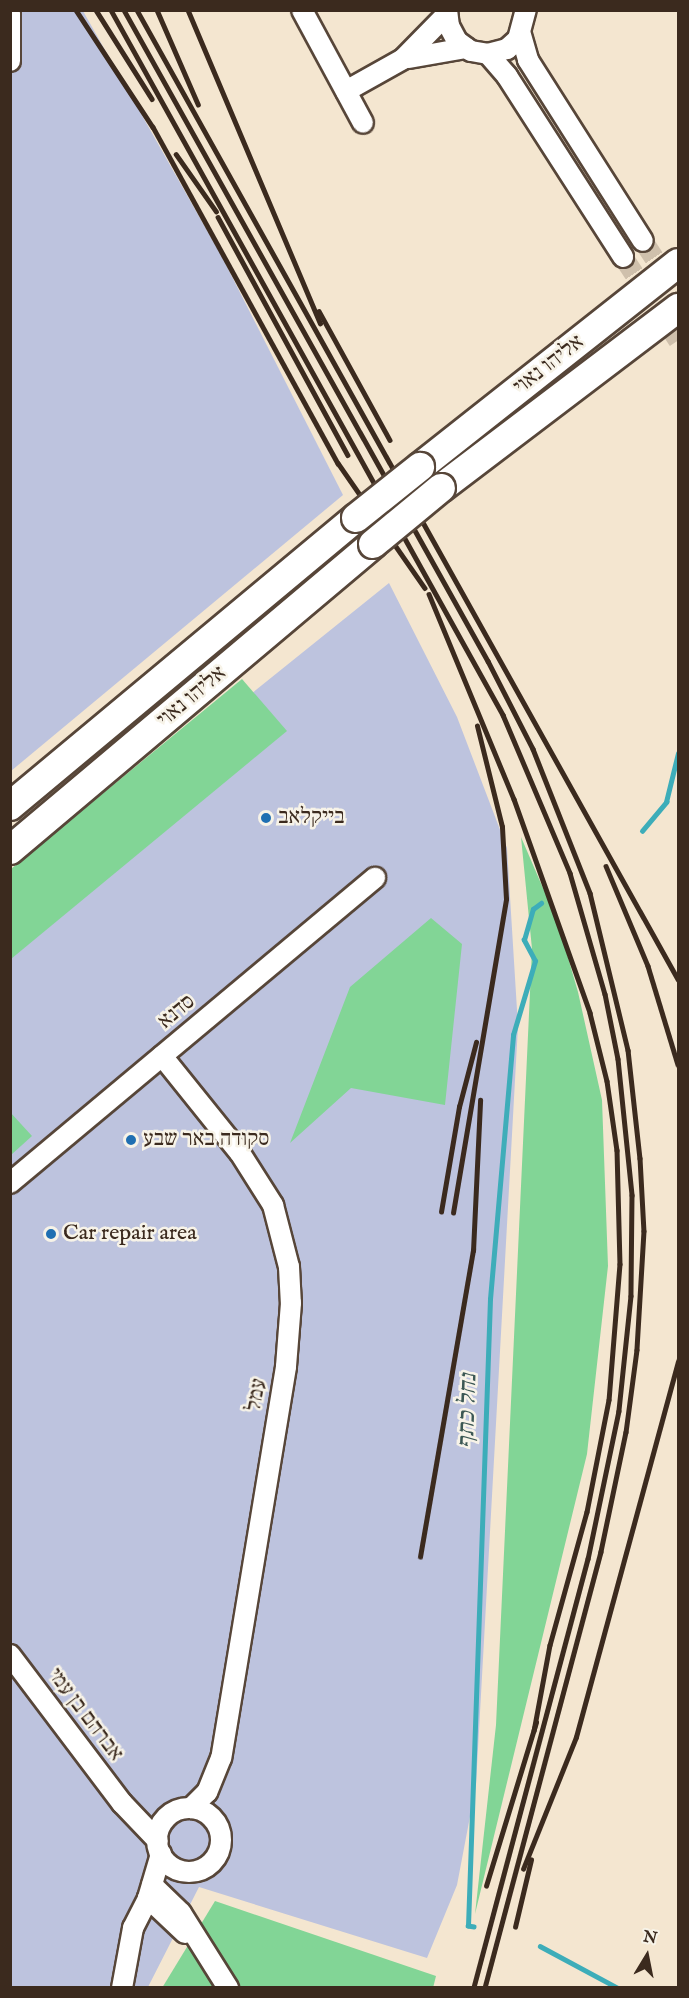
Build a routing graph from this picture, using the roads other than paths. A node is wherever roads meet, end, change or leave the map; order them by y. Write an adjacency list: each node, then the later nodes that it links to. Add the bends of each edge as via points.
1 (302, 10): 10 (street)
2 (526, 10): 5 (street)
3 (447, 12): 6 (street, via 451,31); 8 (street)
4 (10, 13): 9 (street, via 14,39)
5 (521, 35): 7 (street, via 507,49); 12 (street, via 528,60)
6 (466, 48): 7 (street); 8 (street)
7 (488, 54): 13 (street, via 507,76)
8 (403, 59): 10 (street)
9 (10, 61)
10 (346, 91): 11 (street)
11 (363, 123)
12 (643, 241)
13 (623, 257)
14 (678, 263): 16 (highway, אליהו נאוי, bridge, via 356,518)
15 (678, 308): 17 (highway, אליהו נאוי, bridge, via 441,488)
16 (10, 806)
17 (10, 850)
18 (375, 878): 19 (street, סדנא)
19 (162, 1056): 20 (street, סדנא); 22 (street, עמל, via 260,1180 280,1225 289,1267 291,1329 286,1367)
20 (10, 1183)
21 (10, 1656): 23 (street, אברהם בן עמי)
22 (215, 1777): 24 (street, עמל); 26 (street, עמל)
23 (122, 1803): 25 (street); 27 (street, אברהם בן עמי)
24 (191, 1808): 25 (street); 26 (street)
25 (167, 1817): 27 (street)
26 (214, 1820): 28 (street, via 221,1837 218,1855 205,1868)
27 (159, 1847): 28 (street, via 171,1866); 29 (street)
28 (187, 1871): 29 (street)
29 (153, 1891): 30 (street, via 131,1935); 31 (street, via 207,1953)
30 (122, 1988)
31 (228, 1988)

